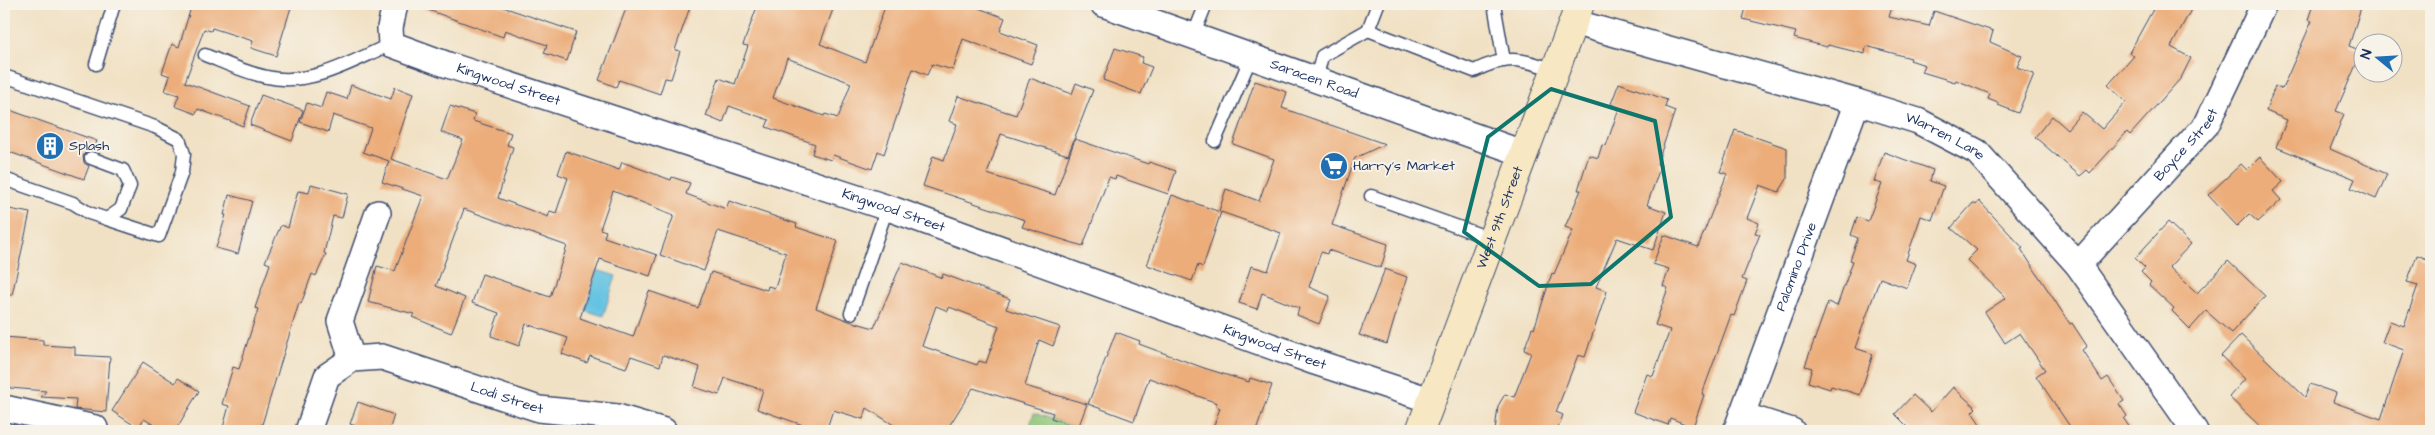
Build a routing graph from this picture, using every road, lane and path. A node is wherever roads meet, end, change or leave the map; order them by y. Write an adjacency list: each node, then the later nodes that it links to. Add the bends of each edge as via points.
1 (114, 4): 15 (lane)
2 (1103, 4): 10 (street, Saracen Road)
3 (1206, 4): 10 (lane)
4 (1378, 4): 9 (lane)
5 (1494, 4): 14 (lane)
6 (2264, 4): 29 (street, Boyce Street, via 2207,124)
7 (391, 5): 11 (street)
8 (1576, 13): 16 (street, West 9th Street); 19 (street, Warren Lane)
9 (1368, 30): 14 (lane, via 1474,71 1492,62); 18 (lane, via 1322,56)
10 (1193, 36): 13 (street, Saracen Road)
11 (391, 44): 12 (lane, via 333,70 285,80 266,77); 25 (street, Kingwood Street)
12 (205, 56)
13 (1251, 57): 18 (street, Saracen Road); 20 (lane)
14 (1504, 61): 16 (lane, via 1522,60)
15 (96, 64)
16 (1555, 70): 21 (street, West 9th Street)
17 (4, 76): 27 (lane, via 155,127 178,139 184,154 182,172 159,236)
18 (1316, 80): 21 (street, Saracen Road)
19 (1857, 102): 29 (street, Warren Lane, via 1918,121 1977,152); 34 (street, Palomino Drive)
20 (1215, 141)
21 (1525, 154): 28 (street, West 9th Street)
22 (92, 158): 27 (lane, via 122,170 130,186 121,209)
23 (4, 179): 27 (lane, via 73,203)
24 (1371, 196): 28 (lane)
25 (886, 208): 30 (lane); 32 (street, Kingwood Street)
26 (378, 213): 31 (street, via 340,321)
27 (107, 219)
28 (1492, 240): 32 (street, West 9th Street)
29 (2078, 265): 40 (street, Warren Lane)
30 (851, 313)
31 (352, 359): 36 (street, via 327,376); 37 (street, Lodi Street, via 382,357 539,409 617,417)
32 (1430, 400): 38 (street, West 9th Street)
33 (4, 408): 35 (street, via 95,428)
34 (1739, 423): 39 (street)
35 (94, 431)
36 (308, 431)
37 (664, 431)
38 (1420, 431)
39 (1792, 431)
40 (2195, 431)

